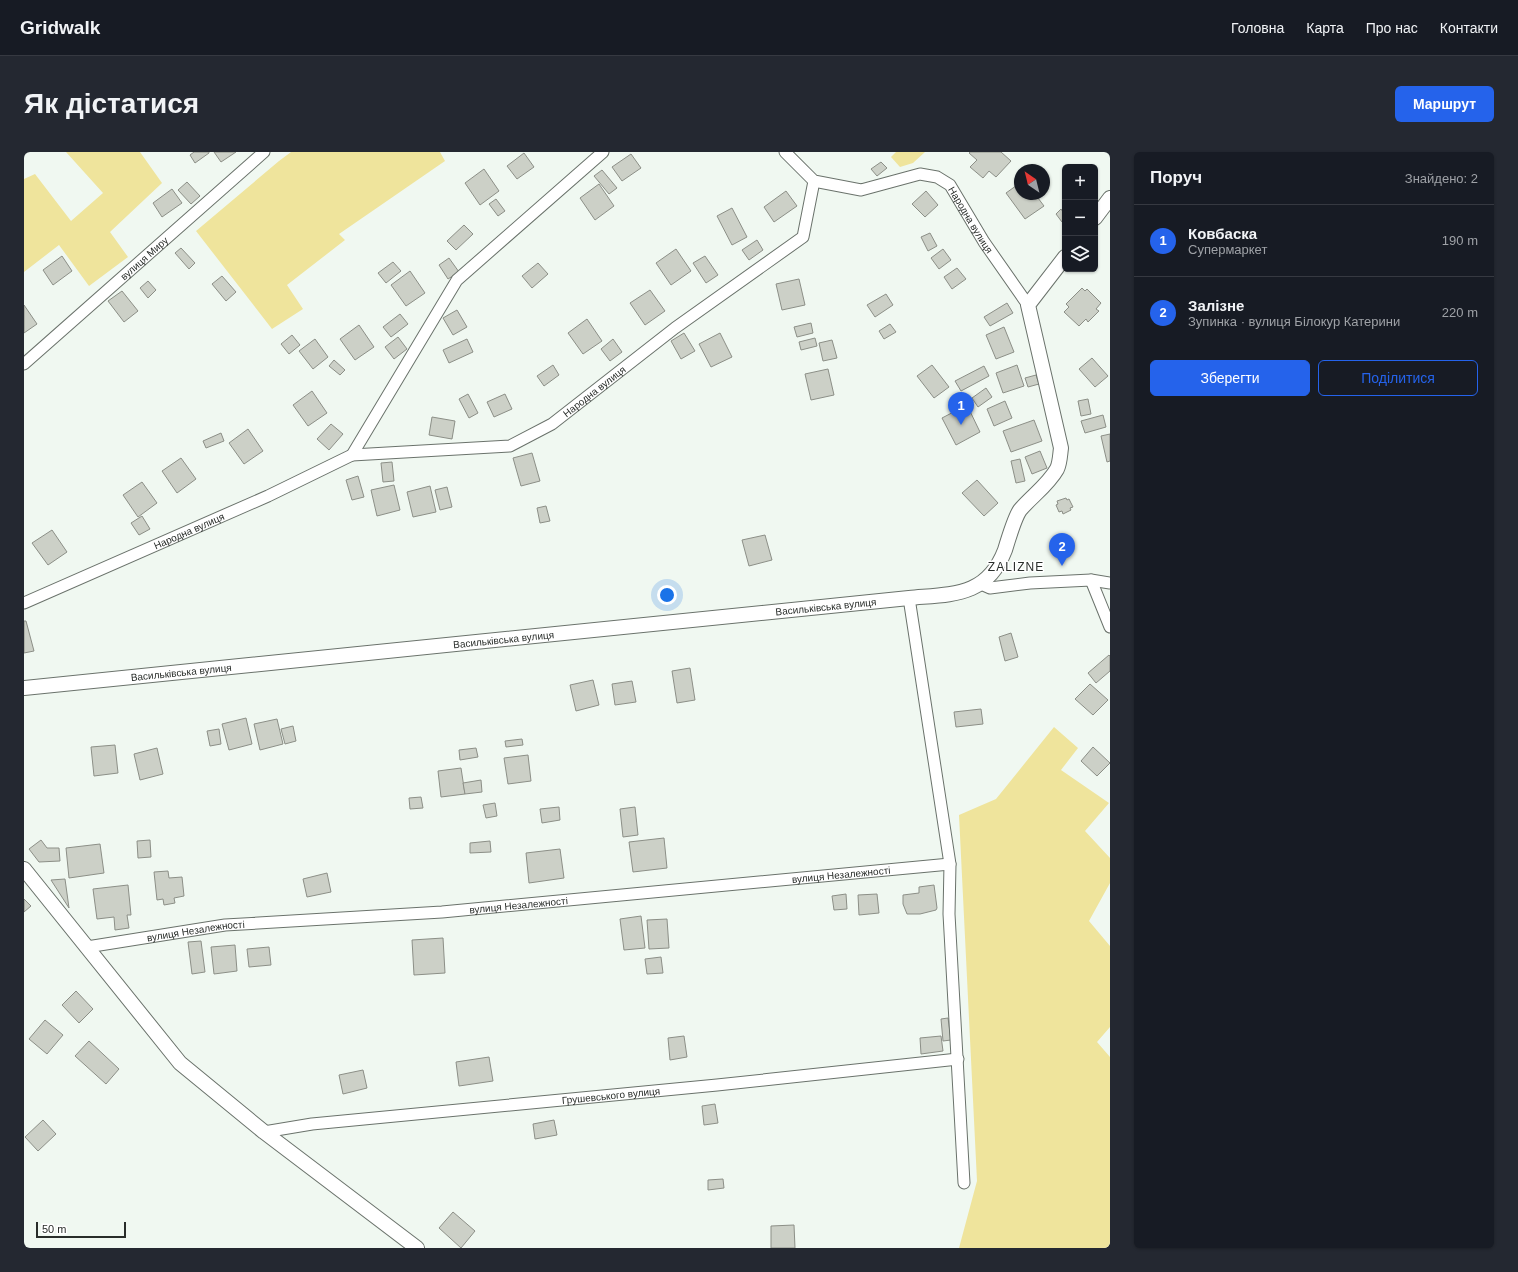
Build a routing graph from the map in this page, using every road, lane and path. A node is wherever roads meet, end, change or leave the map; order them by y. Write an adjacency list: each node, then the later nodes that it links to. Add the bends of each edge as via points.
1 (264, 152): 9 (street, вулиця Миру)
2 (603, 152): 10 (street, via 457,280)
3 (785, 152): 4 (street)
4 (814, 181): 8 (street, Народна вулиця, via 861,190 920,174 937,177 950,185 984,242); 10 (street, Народна вулиця, via 803,237 675,328 552,424 510,446)
5 (1110, 198): 6 (street)
6 (1098, 214)
7 (1062, 261): 8 (street)
8 (1028, 305): 13 (street, via 1061,448 1057,468 1038,493 1019,511 1003,556 996,569)
9 (24, 364)
10 (352, 455): 15 (street, Народна вулиця, via 268,496)
11 (1091, 580): 12 (street); 13 (street, via 990,588); 16 (street)
12 (1110, 583)
13 (981, 584): 14 (street, Васильківська вулиця, via 968,590)
14 (910, 598): 17 (street, Васильківська вулиця); 18 (street)
15 (24, 603)
16 (1110, 627)
17 (24, 688)
18 (950, 864): 20 (street, вулиця Незалежності, via 442,912 225,925); 21 (street, via 950,922)
19 (24, 869): 20 (street)
20 (87, 947): 22 (street, via 180,1063)
21 (958, 1059): 22 (street, Грушевського вулиця, via 312,1124); 23 (street)
22 (264, 1132): 24 (street)
23 (964, 1183)
24 (417, 1248)

